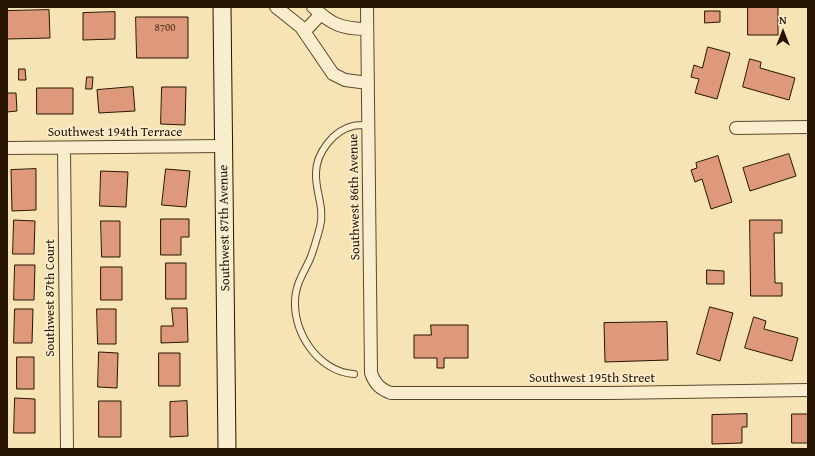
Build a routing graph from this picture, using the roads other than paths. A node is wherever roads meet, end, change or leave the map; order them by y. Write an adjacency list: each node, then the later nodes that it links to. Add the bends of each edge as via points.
1 (222, 7): 11 (street, Southwest 87th Avenue)
2 (276, 7): 6 (street, via 294,19)
3 (367, 7): 5 (street, Southwest 86th Avenue)
4 (317, 11): 5 (street, via 329,21 347,28); 6 (street)
5 (367, 29): 7 (street, Southwest 86th Avenue)
6 (305, 31): 7 (street, via 333,74 345,80)
7 (368, 83): 8 (street, Southwest 86th Avenue)
8 (368, 125): 14 (lane, via 344,130 327,144 320,157 316,173 322,218 295,298 298,322 313,353 335,371); 15 (street, Southwest 86th Avenue, via 371,373)
9 (808, 127): 10 (street)
10 (736, 128)
11 (224, 146): 13 (street, Southwest 194th Terrace); 18 (street, Southwest 87th Avenue)
12 (7, 148): 13 (street, Southwest 194th Terrace)
13 (64, 148): 17 (street, Southwest 87th Court)
14 (354, 374)
15 (378, 386): 16 (street, Southwest 195th Street, via 391,393)
16 (808, 390)
17 (67, 449)
18 (227, 449)

